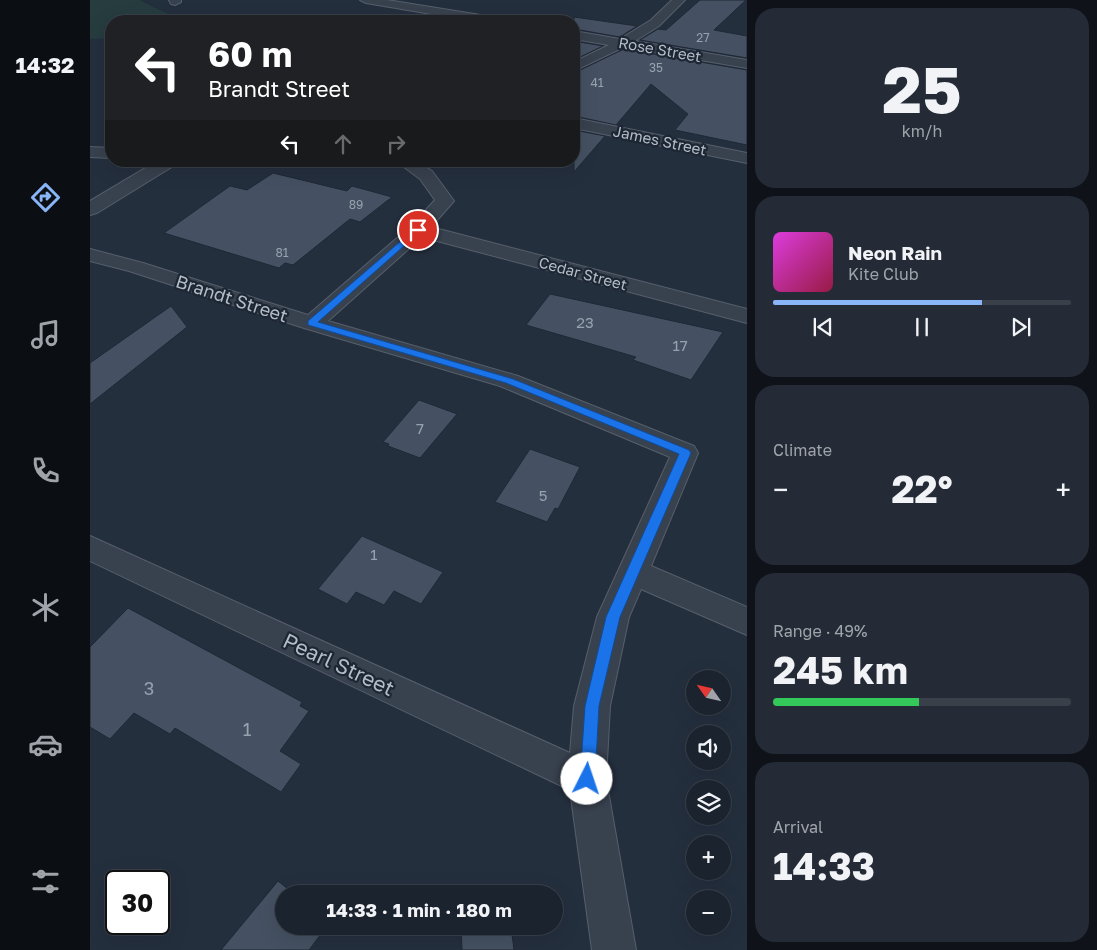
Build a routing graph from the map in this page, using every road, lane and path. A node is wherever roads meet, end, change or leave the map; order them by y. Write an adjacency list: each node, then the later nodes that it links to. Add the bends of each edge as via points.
1 (366, 0): 3 (street)
2 (679, 0): 5 (street, via 655,23)
3 (457, 15)
4 (580, 36): 5 (street, Rose Street)
5 (623, 43): 6 (street); 7 (street, Rose Street)
6 (580, 64)
7 (747, 64)
8 (580, 124): 11 (street, James Street)
9 (90, 152): 10 (street)
10 (105, 152)
11 (747, 158)
12 (159, 167): 14 (street)
13 (413, 167): 15 (street, via 426,175 445,201)
14 (90, 209)
15 (418, 230): 17 (street, Cedar Street); 18 (street)
16 (90, 255): 18 (street, Brandt Street)
17 (747, 316)
18 (312, 323): 20 (street, Brandt Street, via 509,381 685,453)
19 (90, 548): 22 (street, Pearl Street)
20 (633, 572): 21 (street); 22 (street, via 613,617 592,706)
21 (747, 621)
22 (587, 779): 23 (street)
23 (614, 950)

